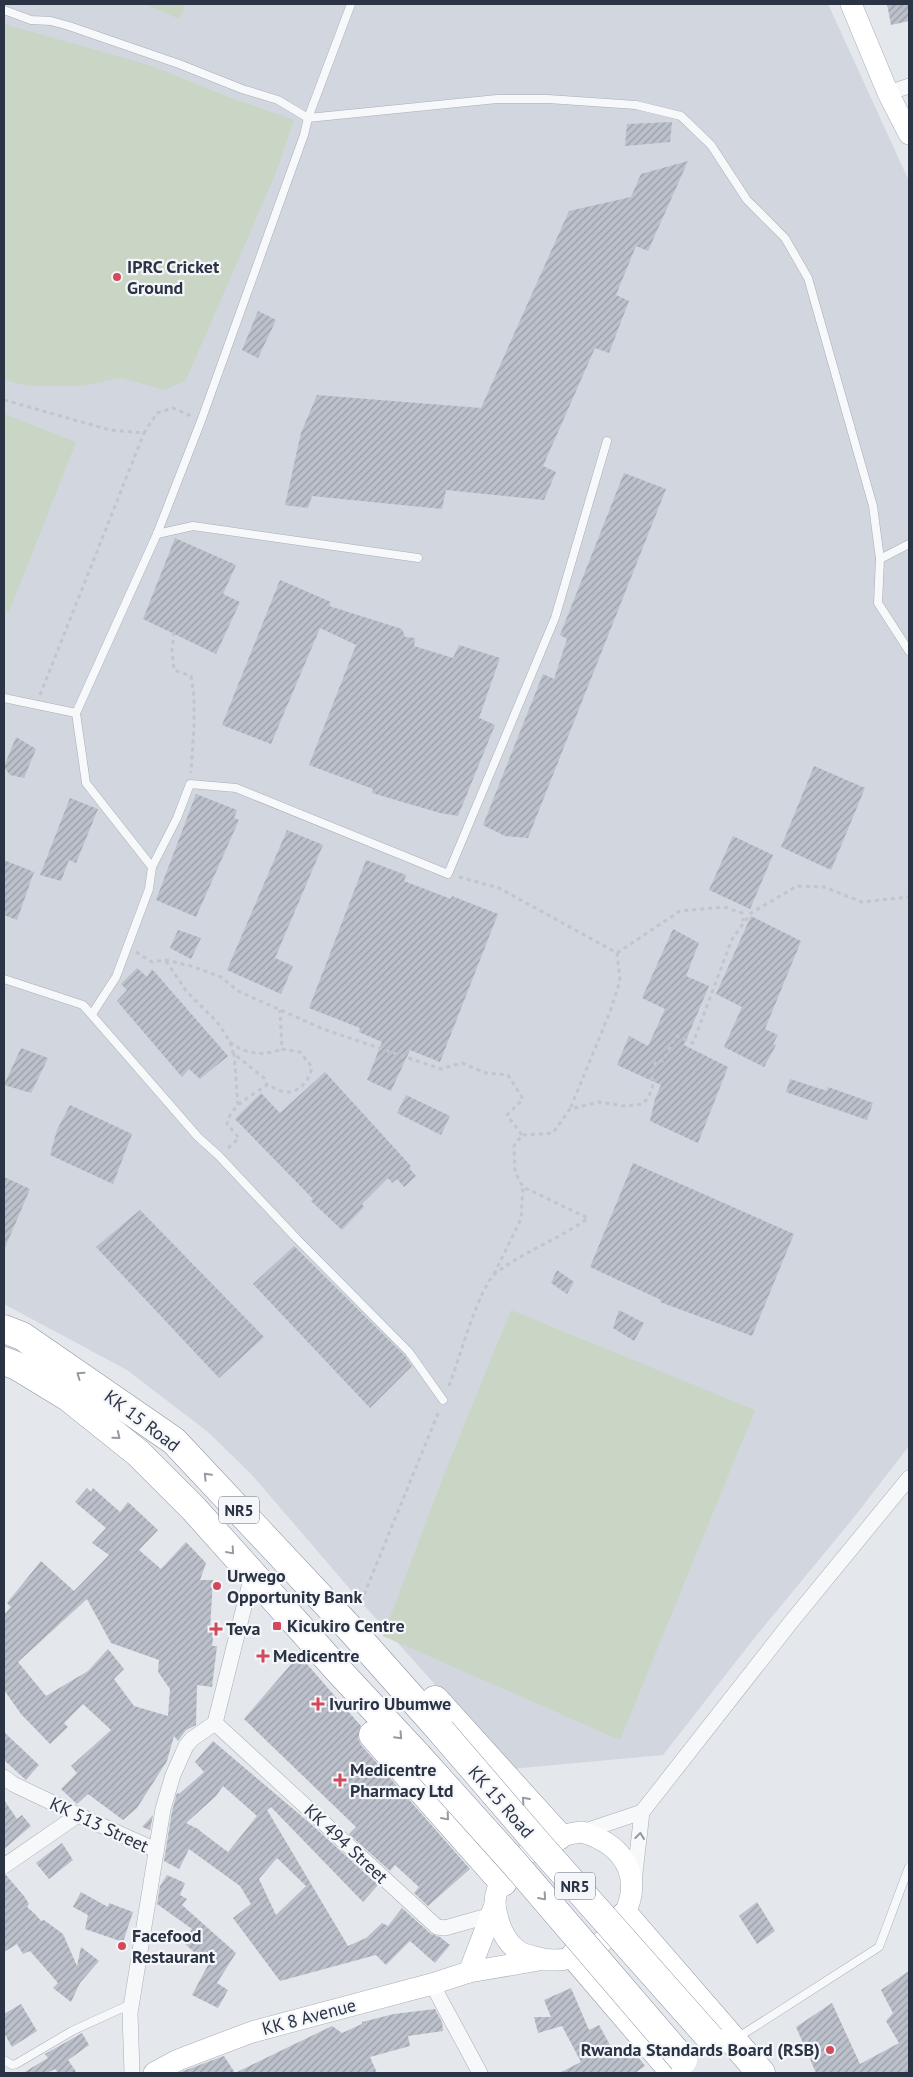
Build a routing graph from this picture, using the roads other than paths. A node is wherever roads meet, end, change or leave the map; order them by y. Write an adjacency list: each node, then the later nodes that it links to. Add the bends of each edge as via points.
1 (351, 4): 6 (lane)
2 (851, 4): 5 (main road)
3 (4, 10): 6 (lane, via 31,20 69,26 179,64 278,100)
4 (909, 86): 5 (street)
5 (888, 93): 7 (main road)
6 (308, 118): 9 (lane); 12 (lane, via 497,99 636,105 682,116 710,145 747,200 785,238 808,278 873,506)
7 (909, 134)
8 (607, 441): 16 (lane, via 555,618 448,874 236,788 190,784 178,818)
9 (157, 534): 11 (lane, via 193,526); 15 (lane)
10 (909, 544): 12 (lane)
11 (418, 558)
12 (880, 559): 13 (lane, via 878,603)
13 (909, 651)
14 (4, 698): 15 (lane)
15 (76, 713): 16 (lane, via 86,783)
16 (152, 868): 18 (lane, via 149,889 116,977)
17 (4, 979): 18 (lane, via 83,1004)
18 (92, 1014): 21 (lane, via 198,1137 409,1352)
19 (4, 1328): 23 (highway, KK 15 Road / NR5, one-way to 19, via 174,1441 22,1336)
20 (11, 1366): 24 (highway, KK 15 Road / NR5, one-way to 24, via 68,1397 138,1453 194,1509)
21 (444, 1400)
22 (909, 1478): 27 (street)
23 (253, 1524): 29 (highway, one-way to 23, via 309,1560); 40 (highway, KK 15 Road / NR5, bridge, via 441,1731 539,1846)
24 (252, 1575): 25 (street); 33 (highway, one-way to 33, via 289,1639); 42 (highway, KK 15 Road / NR5, one-way to 42, bridge, via 515,1864)
25 (215, 1722): 30 (street, via 186,1746 168,1792); 33 (street, KK 494 Street, via 437,1926 445,1928)
26 (4, 1777): 28 (street, KK 513 Street)
27 (642, 1812): 29 (street); 34 (street, one-way to 27)
28 (78, 1816): 30 (street, KK 513 Street); 31 (street)
29 (570, 1834): 33 (main road, via 540,1845 513,1865); 34 (main road, via 596,1836 620,1854 629,1868)
30 (156, 1850): 39 (street, KK 513 Street)
31 (4, 1866)
32 (909, 1867): 40 (lane, via 879,1947)
33 (496, 1900): 36 (main road, via 499,1924 507,1941 519,1952); 37 (main road)
34 (629, 1905): 35 (main road, via 612,1933); 40 (highway)
35 (575, 1956): 36 (main road, via 558,1962); 42 (highway)
36 (542, 1959): 37 (main road, KK 8 Avenue)
37 (469, 1972): 38 (main road, KK 8 Avenue)
38 (432, 1984): 44 (main road, KK 8 Avenue, via 252,2032 178,2060); 45 (street)
39 (131, 2004): 41 (lane, via 72,2031 16,2064); 43 (street, KK 513 Street)
40 (722, 2040): 46 (highway, KK 15 Road / NR5); 47 (highway)
41 (4, 2060)
42 (684, 2069)
43 (132, 2073)
44 (154, 2073)
45 (480, 2073)
46 (740, 2073)
47 (761, 2073)

